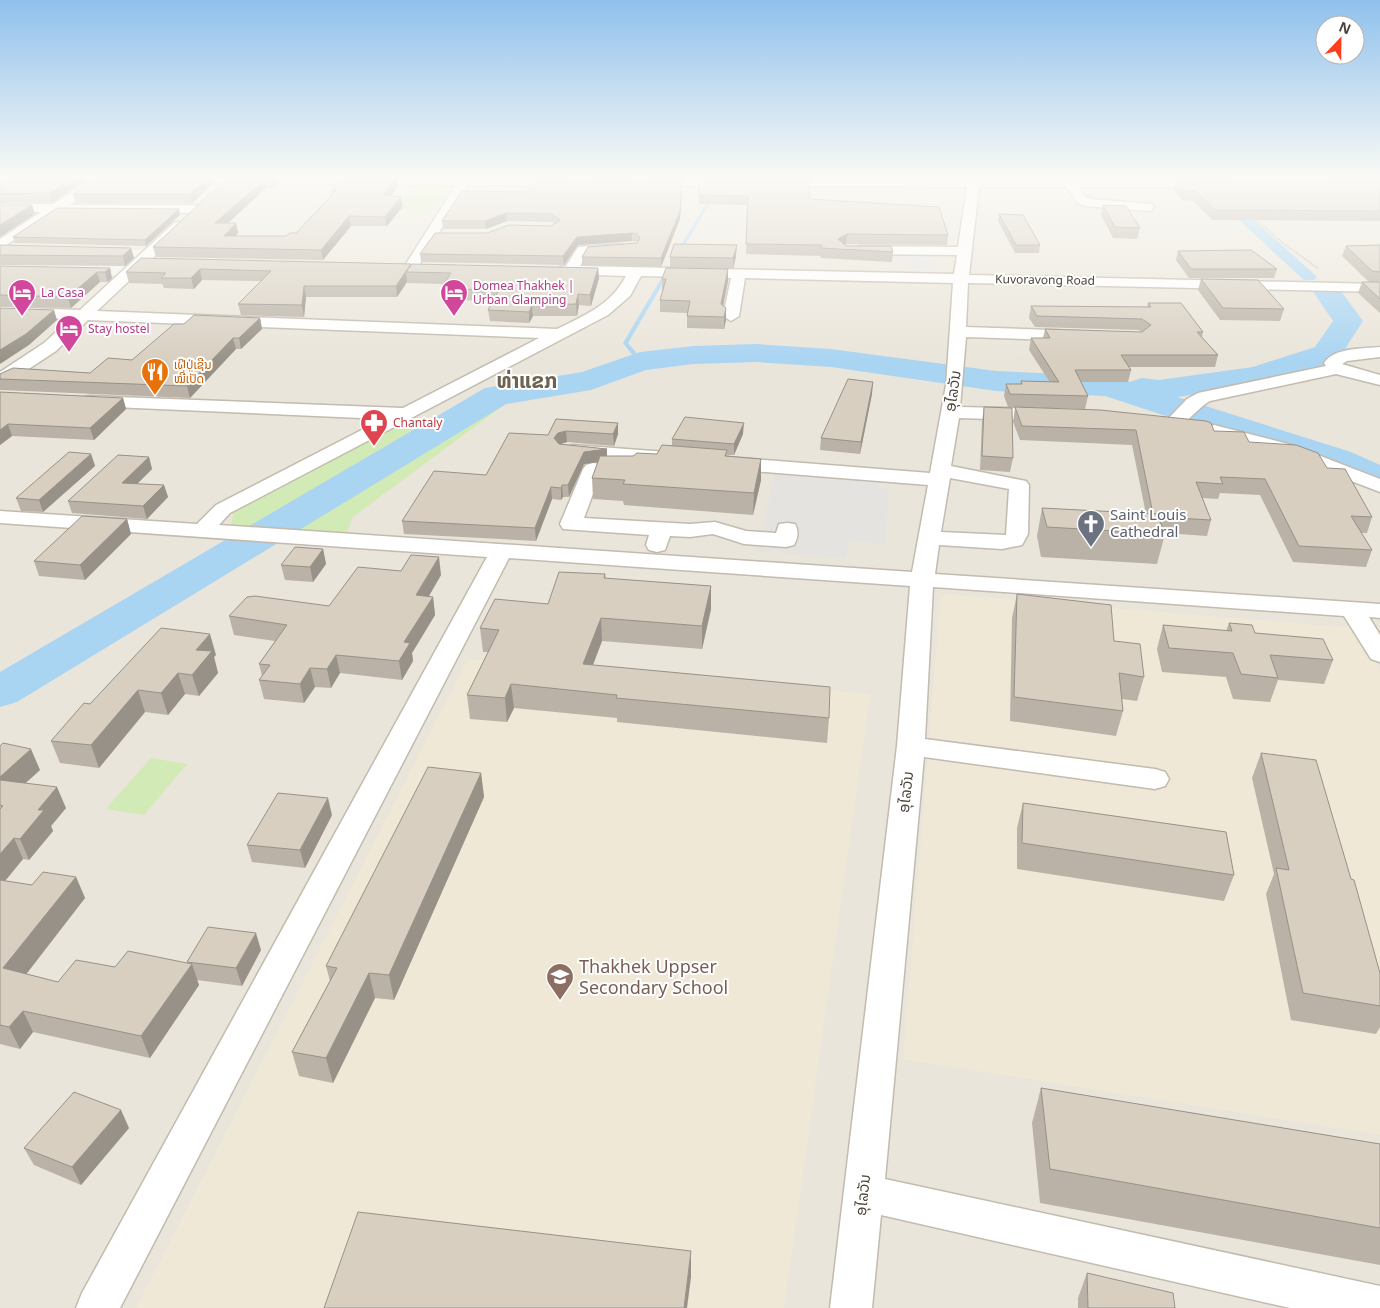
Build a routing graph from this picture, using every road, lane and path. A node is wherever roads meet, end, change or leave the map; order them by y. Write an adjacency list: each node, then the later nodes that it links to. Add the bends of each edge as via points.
1 (164, 240): 10 (street)
2 (427, 240): 11 (street, via 406,267)
3 (966, 240): 9 (street, ອຸໄລວັນ)
4 (1279, 240): 18 (path)
5 (632, 247): 13 (street, via 594,243 580,252)
6 (0, 249): 7 (street)
7 (19, 250)
8 (846, 250): 9 (street)
9 (965, 251): 17 (street, ອຸໄລວັນ)
10 (142, 260): 14 (street); 21 (street)
11 (430, 268)
12 (550, 270): 13 (street, Kuvoravong Road)
13 (570, 270): 15 (street, Kuvoravong Road)
14 (112, 271)
15 (636, 271): 16 (street, Kuvoravong Road); 24 (street, via 626,293 608,308)
16 (739, 273): 17 (street, Kuvoravong Road); 22 (street)
17 (962, 278): 18 (street, Kuvoravong Road); 23 (street, ອຸໄລວັນ)
18 (1344, 287): 19 (street, Kuvoravong Road)
19 (1380, 288)
20 (0, 312): 21 (street)
21 (84, 316): 24 (street); 28 (street, via 50,347)
22 (731, 316)
23 (959, 332): 25 (street); 30 (street, ອຸໄລວັນ)
24 (559, 334): 32 (street)
25 (1092, 336)
26 (1380, 352): 27 (street, via 1342,357 1333,363)
27 (1336, 369): 29 (street); 37 (street, via 1204,397 1176,415 1202,428 1285,448)
28 (0, 380)
29 (1380, 380)
30 (954, 387): 33 (street); 36 (street, ອຸໄລວັນ)
31 (69, 400): 32 (street)
32 (406, 414): 43 (street, via 223,509)
33 (1069, 416)
34 (567, 450): 35 (street)
35 (687, 465): 36 (street); 41 (street, via 593,469 571,524)
36 (940, 475): 44 (street, ອຸໄລວັນ); 44 (street, via 1019,485 1017,534 1014,540 1002,542)
37 (1380, 486)
38 (72, 500): 40 (street)
39 (0, 517): 40 (street)
40 (50, 520): 43 (street)
41 (661, 529): 42 (street, via 690,531 715,528 744,537 786,540); 46 (street)
42 (787, 529)
43 (211, 532): 45 (street)
44 (931, 538): 47 (street, ອຸໄລວັນ)
45 (501, 552): 46 (street); 55 (street)
46 (653, 562): 47 (street)
47 (922, 582): 48 (street); 51 (street, ອຸໄລວັນ)
48 (1352, 610): 49 (street); 50 (street)
49 (1380, 612)
50 (1380, 654)
51 (911, 746): 52 (street); 53 (street, ອຸໄລວັນ)
52 (1155, 779)
53 (864, 1193): 54 (street); 56 (street, ອຸໄລວັນ)
54 (1380, 1307)
55 (97, 1308)
56 (852, 1308)

